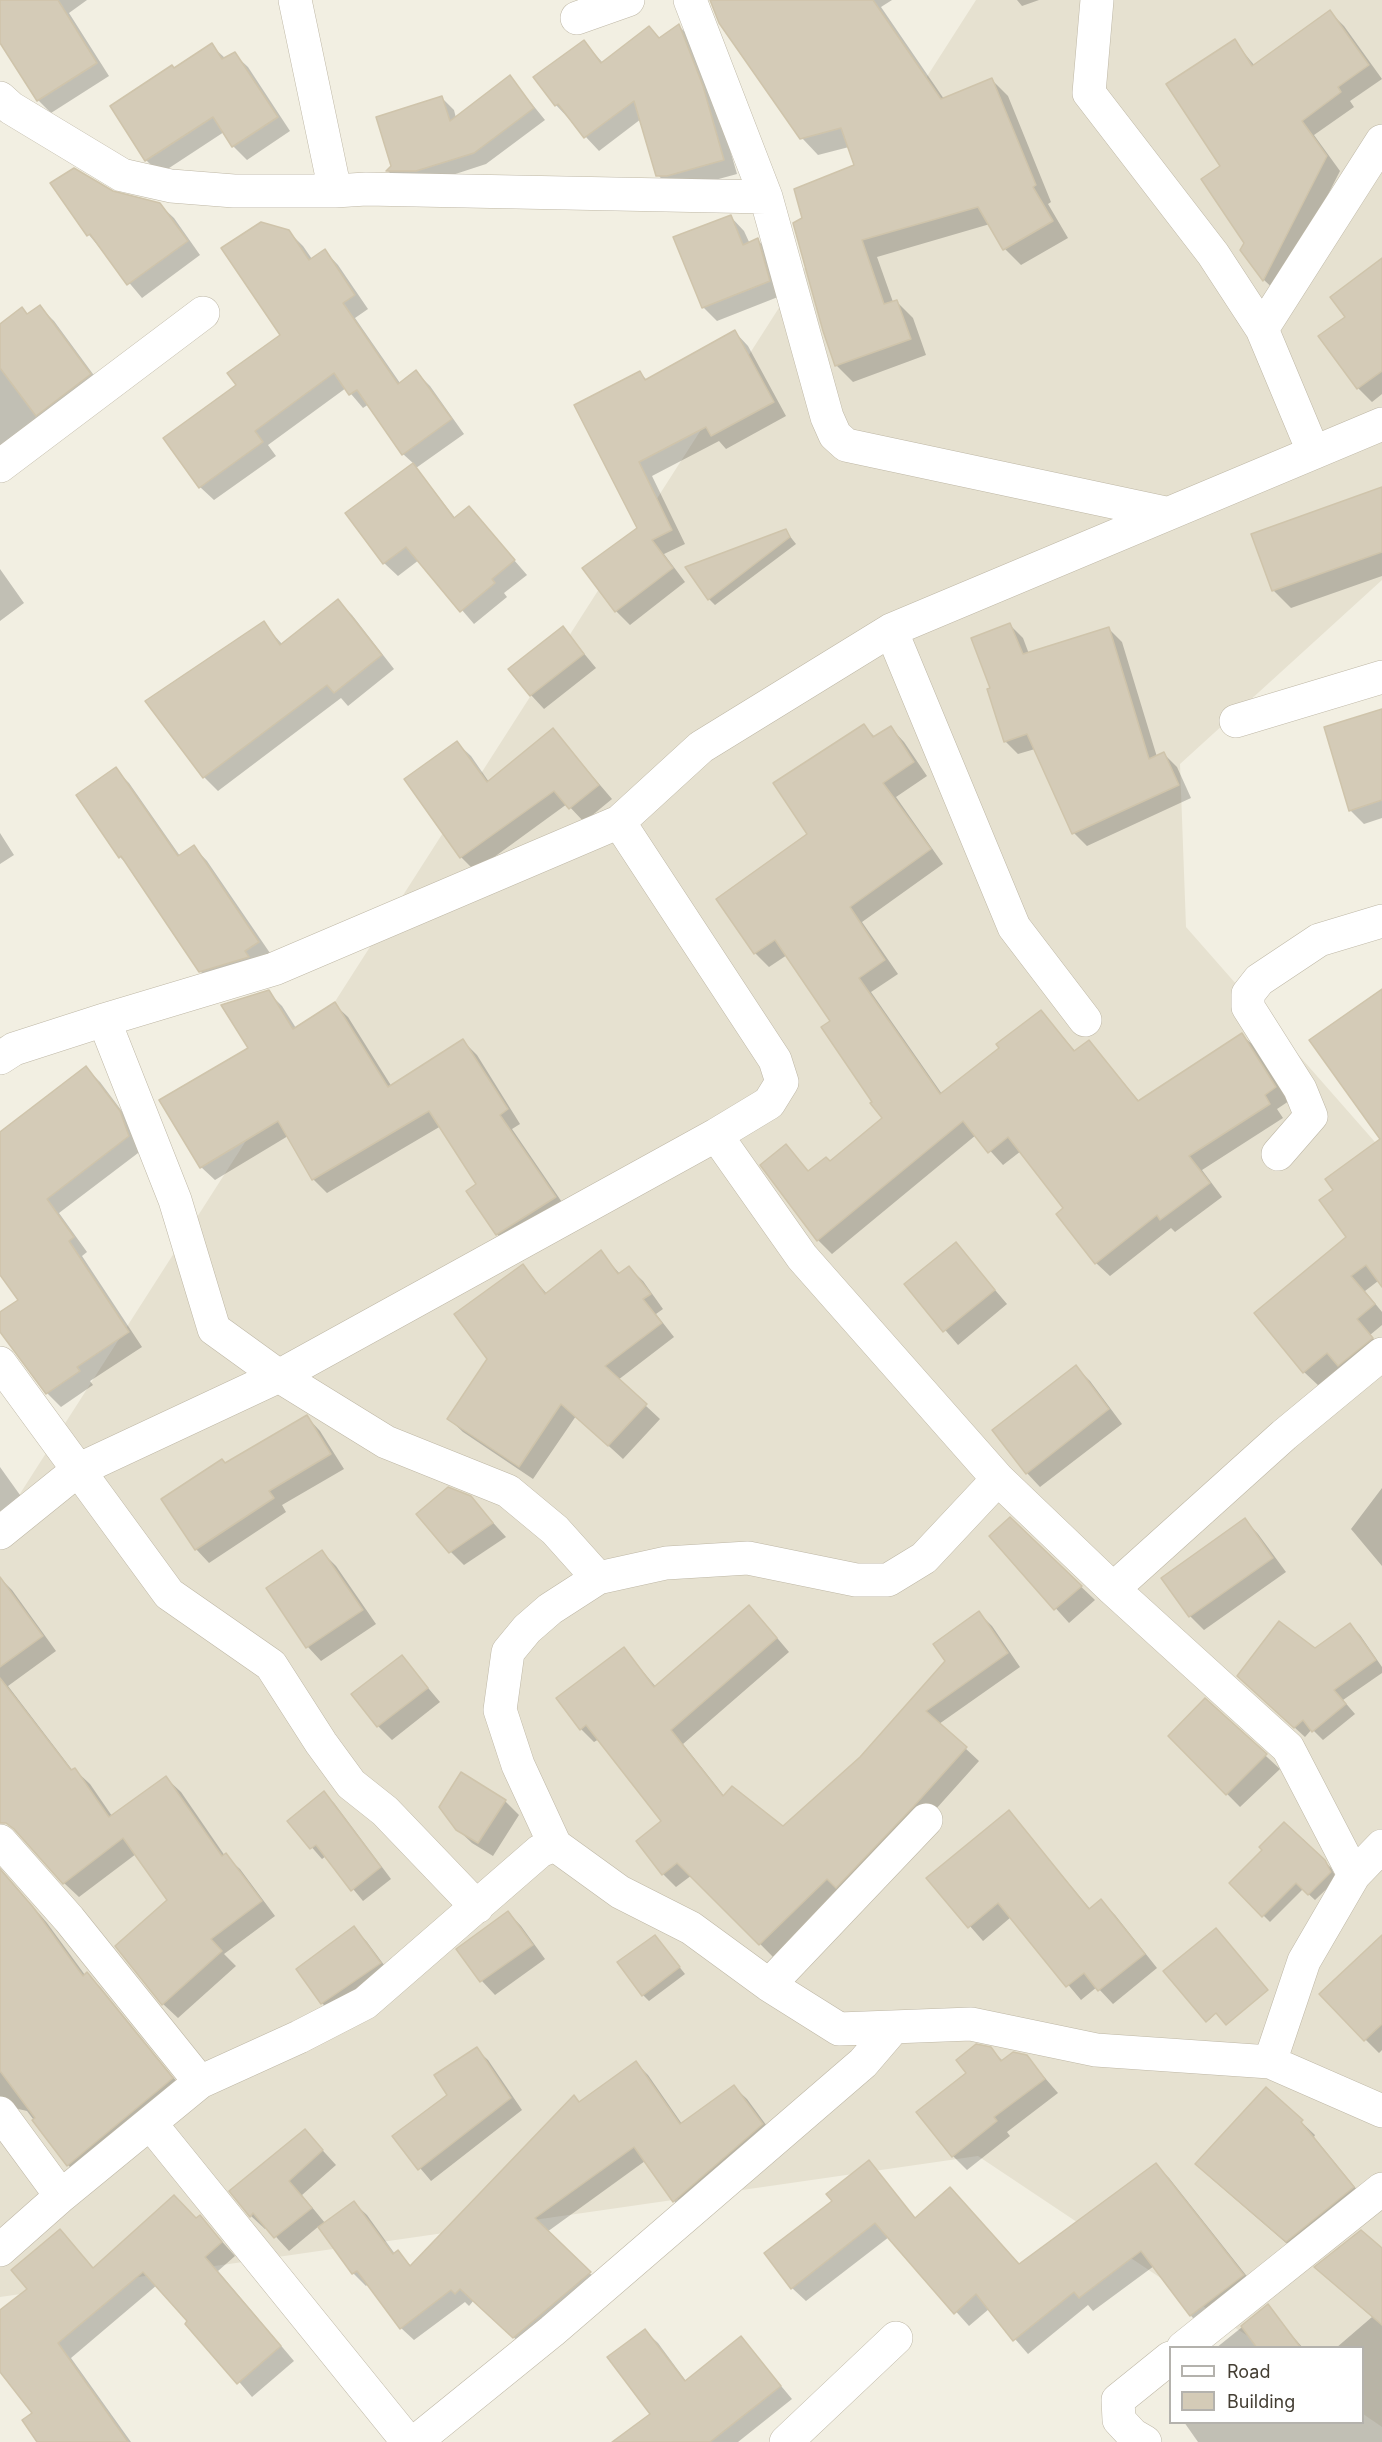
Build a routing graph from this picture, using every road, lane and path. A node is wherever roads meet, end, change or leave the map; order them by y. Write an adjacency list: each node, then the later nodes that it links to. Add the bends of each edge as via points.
1 (295, 0): 8 (street)
2 (628, 0): 5 (street)
3 (690, 0): 9 (street)
4 (1097, 0): 11 (street, via 1089,93 1213,254)
5 (577, 18)
6 (0, 98): 8 (street, via 122,175 213,190)
7 (1382, 141): 11 (street)
8 (335, 191): 9 (street)
9 (766, 197): 15 (street, via 827,417 835,435 846,445)
10 (203, 313): 14 (street)
11 (1262, 328): 13 (street)
12 (1382, 424): 13 (street)
13 (1312, 451): 15 (street)
14 (0, 466)
15 (1165, 513): 16 (street)
16 (891, 630): 19 (street, via 701,747); 22 (street, via 1014,927)
17 (1382, 677): 18 (street)
18 (1236, 721)
19 (619, 822): 21 (street, via 274,969); 24 (street, via 775,1060 782,1082 768,1103)
20 (1382, 921): 25 (street, via 1319,940 1259,980 1248,994 1248,1007 1300,1089 1311,1116)
21 (104, 1020): 23 (street, via 14,1049); 28 (street, via 175,1200 214,1329)
22 (1085, 1020)
23 (0, 1058)
24 (716, 1135): 28 (street); 30 (street, via 802,1257)
25 (1278, 1154)
26 (1382, 1354): 33 (street, via 1284,1435)
27 (0, 1363): 29 (street)
28 (279, 1376): 29 (street); 32 (street, via 386,1442 508,1491 555,1530)
29 (78, 1470): 31 (street); 39 (street, via 169,1594 271,1665 351,1784 385,1811)
30 (998, 1479): 32 (street, via 924,1558 888,1580 856,1580 748,1558 666,1563); 33 (street)
31 (0, 1533)
32 (597, 1578): 36 (street, via 527,1629 508,1652 502,1681 500,1710 518,1765)
33 (1113, 1589): 38 (street, via 1288,1748)
34 (926, 1820): 40 (street)
35 (0, 1841): 43 (street, via 69,1919)
36 (555, 1845): 39 (street, via 540,1851); 40 (street, via 620,1892 691,1928)
37 (1382, 1846): 38 (street)
38 (1353, 1875): 42 (street, via 1304,1960)
39 (477, 1907): 43 (street, via 365,2003)
40 (770, 1985): 41 (street, via 839,2029)
41 (893, 2028): 42 (street, via 971,2024 1096,2050); 54 (street, via 863,2063 574,2312)
42 (1270, 2062): 44 (street)
43 (200, 2082): 46 (street)
44 (1382, 2111)
45 (0, 2113): 48 (street)
46 (150, 2123): 48 (street); 53 (street)
47 (1382, 2189): 51 (street)
48 (61, 2196): 49 (street)
49 (0, 2250)
50 (896, 2338): 55 (street)
51 (1186, 2346)
52 (1169, 2359): 56 (street, via 1118,2400 1119,2420)
53 (408, 2442)
54 (415, 2442)
55 (786, 2442)
56 (1145, 2442)

